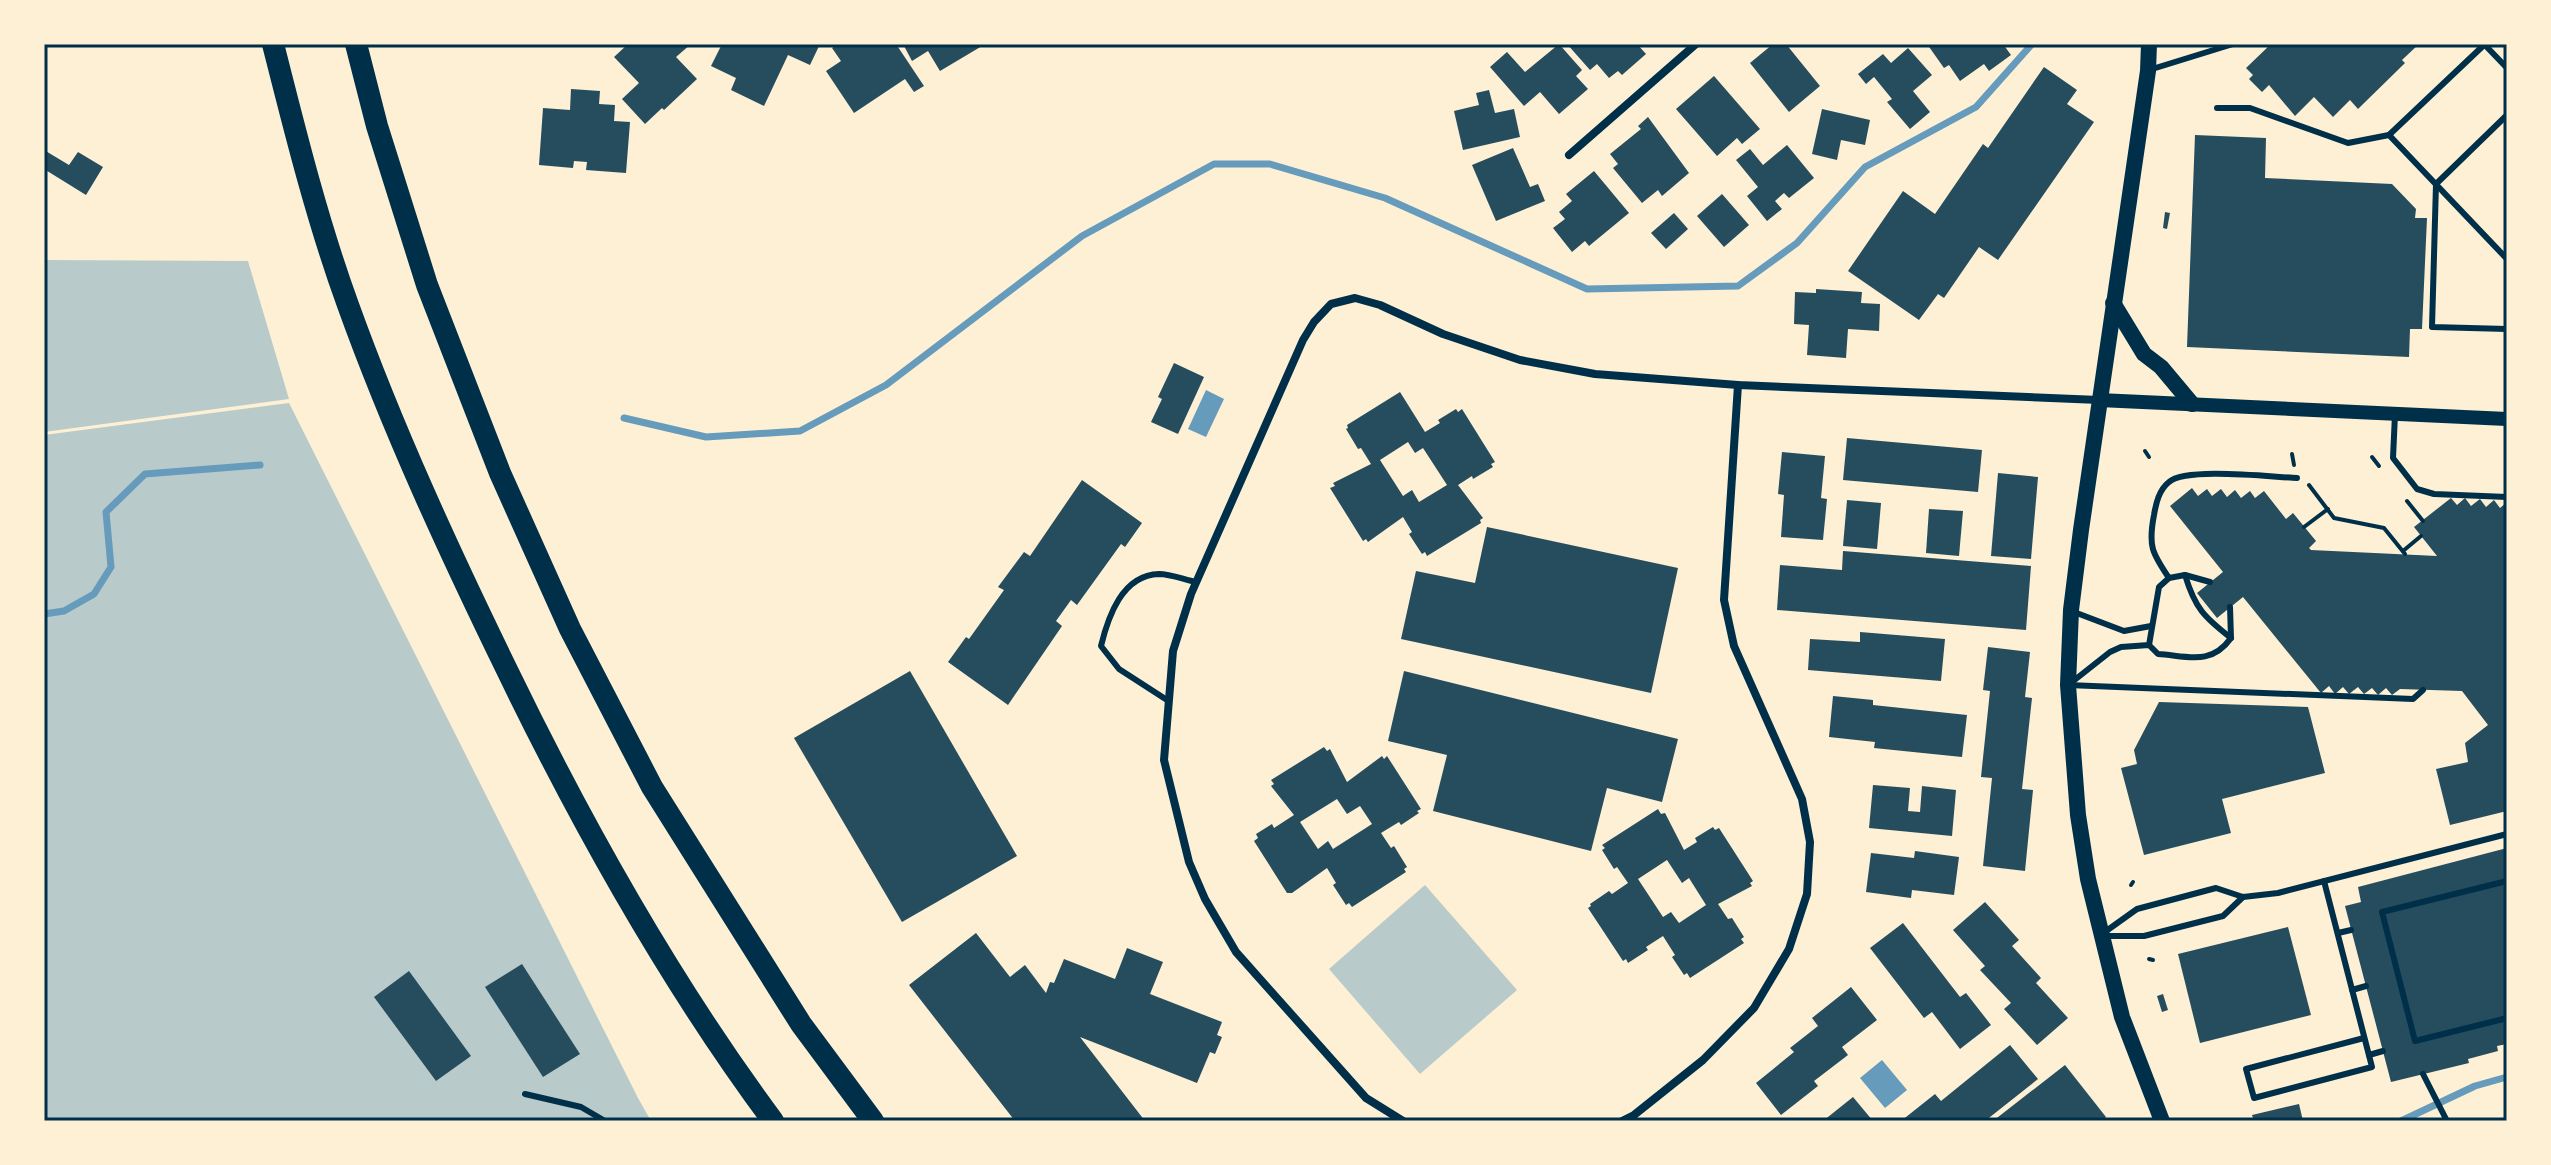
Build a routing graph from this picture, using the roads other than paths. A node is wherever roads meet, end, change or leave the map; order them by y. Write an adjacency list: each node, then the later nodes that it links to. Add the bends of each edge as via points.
1 (273, 44): 52 (highway, via 348,304 440,532 550,760 701,1018)
2 (356, 44): 53 (highway, via 427,285 500,473 570,629 652,787 801,1024)
3 (1696, 44): 12 (street)
4 (2149, 44): 8 (main road)
5 (2233, 44): 8 (lane)
6 (2484, 44): 7 (lane); 11 (lane)
7 (2507, 68)
8 (2148, 71): 15 (main road)
9 (2217, 108): 11 (lane, via 2250,108 2348,143)
10 (2507, 115): 13 (lane)
11 (2389, 135): 13 (lane)
12 (1569, 155)
13 (2436, 184): 14 (lane); 16 (lane, via 2432,327)
14 (2507, 259)
15 (2113, 303): 18 (main road); 19 (main road, via 2144,354)
16 (2507, 329)
17 (1738, 385): 18 (street); 26 (street, via 1595,374 1535,363 1443,334 1380,305 1355,298 1331,304 1303,340); 55 (street, via 1724,600 1734,646 1802,799 1810,842 1807,894 1789,949 1754,1008 1703,1060)
18 (2099, 400): 19 (street); 29 (main road)
19 (2192, 404): 20 (street)
20 (2395, 414): 21 (street); 23 (lane, via 2393,458 2417,489)
21 (2507, 419)
22 (2297, 478): 25 (lane, via 2190,474 2168,482 2157,500 2150,541)
23 (2507, 497)
24 (2185, 575): 25 (lane); 27 (lane); 31 (lane, via 2193,600)
25 (2169, 578): 30 (lane, via 2159,587)
26 (1196, 582): 35 (street, via 1173,651); 35 (lane, via 1159,574 1134,581 1106,624 1101,646 1119,669)
27 (2210, 582)
28 (2230, 607): 31 (lane)
29 (2071, 610): 30 (lane, via 2124,631); 33 (main road)
30 (2151, 626): 32 (lane)
31 (2231, 638): 32 (lane, via 2223,650 2203,658 2158,654)
32 (2149, 645): 33 (lane, via 2110,652)
33 (2068, 685): 34 (lane, via 2413,699); 42 (main road, via 2078,815)
34 (2423, 690)
35 (1167, 700): 54 (street, via 1164,760 1179,832 1205,899 1236,952 1309,1036 1366,1098)
36 (2507, 834): 37 (lane)
37 (2324, 881): 39 (lane); 41 (lane)
38 (2507, 881): 45 (lane, via 2382,912 2415,1041)
39 (2243, 897): 42 (lane, via 2223,916 2144,936); 42 (lane, via 2216,888 2137,909)
40 (2351, 930): 41 (lane)
41 (2338, 933): 44 (lane)
42 (2100, 936): 56 (main road, via 2122,1017)
43 (2366, 986): 44 (lane)
44 (2352, 990): 46 (lane)
45 (2507, 1018)
46 (2364, 1038): 48 (lane); 48 (lane, via 2246,1069 2254,1098 2372,1067)
47 (2383, 1051): 48 (lane)
48 (2369, 1055)
49 (2423, 1074): 57 (lane)
50 (525, 1094): 51 (lane, via 581,1107)
51 (605, 1121)
52 (773, 1121)
53 (873, 1121)
54 (1403, 1121)
55 (1622, 1121)
56 (2162, 1121)
57 (2447, 1121)

